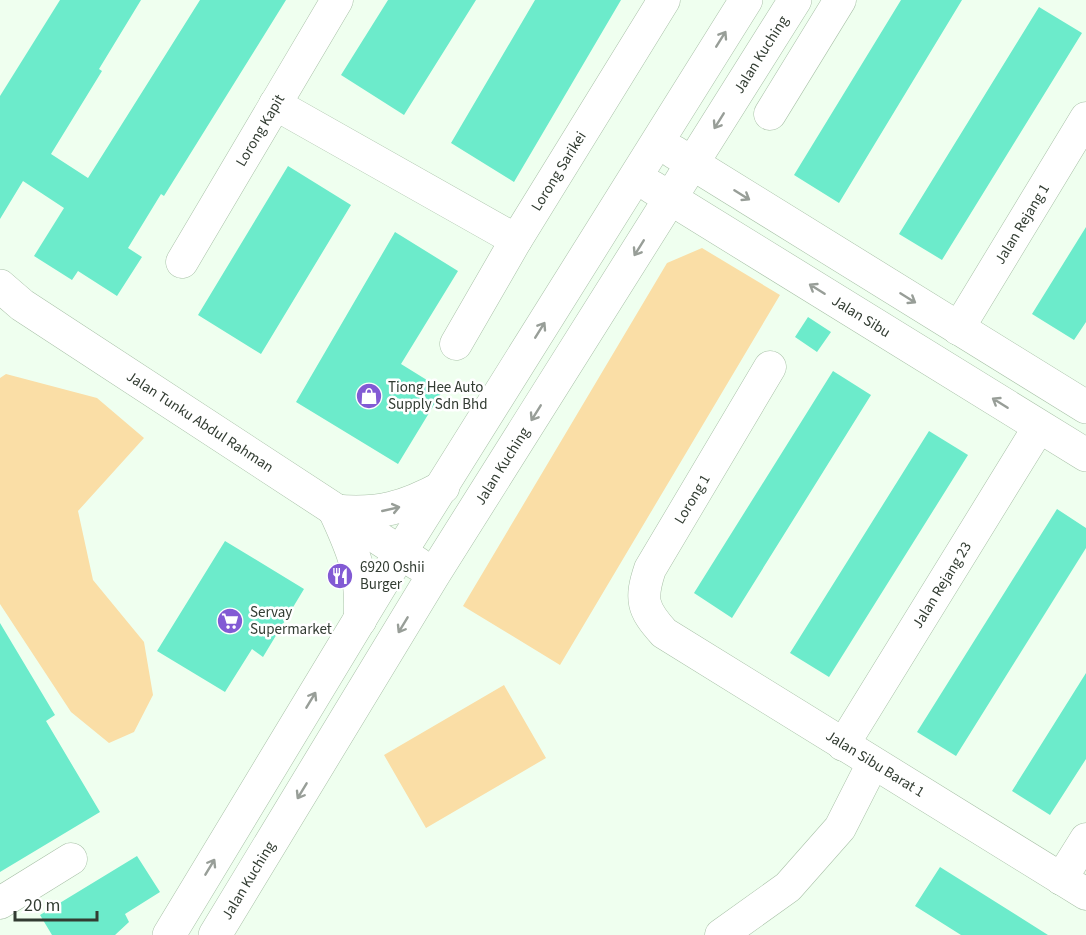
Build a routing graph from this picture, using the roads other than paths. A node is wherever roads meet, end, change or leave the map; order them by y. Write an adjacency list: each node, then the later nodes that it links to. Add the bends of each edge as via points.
1 (338, 0): 6 (street, Lorong Kapit)
2 (664, 0): 13 (street, Lorong Sarikei)
3 (746, 0): 9 (street, one-way to 3)
4 (795, 0): 10 (street, Jalan Kuching, one-way to 10)
5 (840, 0): 7 (street)
6 (275, 104): 13 (street); 14 (street, Lorong Kapit)
7 (770, 114)
8 (1086, 118): 16 (street, Jalan Rejang 1)
9 (657, 142): 10 (street); 11 (street)
10 (693, 164): 12 (street, Jalan Kuching); 16 (street, one-way to 16)
11 (635, 177): 12 (street, Jalan Sibu); 22 (street, one-way to 11)
12 (670, 198): 20 (street, Jalan Sibu, one-way to 12); 25 (street, Jalan Kuching, one-way to 25)
13 (516, 240): 17 (street, Lorong Sarikei)
14 (182, 262)
15 (0, 286): 23 (street, Jalan Tunku Abdul Rahman, via 22,305)
16 (958, 328): 19 (street)
17 (456, 344)
18 (770, 367): 27 (street, Lorong 1, via 650,569 643,590 644,607)
19 (1086, 407)
20 (1039, 427): 21 (street, Jalan Sibu); 28 (street, Jalan Rejang 23)
21 (1086, 455)
22 (443, 487): 23 (street, one-way to 22, via 367,513 396,509); 24 (street)
23 (335, 511): 24 (street, Jalan Tunku Abdul Rahman); 26 (street, via 357,563 362,591)
24 (400, 553): 25 (street, Jalan Tunku Abdul Rahman); 26 (street)
25 (434, 574): 35 (street, Jalan Kuching, one-way to 35)
26 (360, 620): 34 (street, one-way to 26)
27 (664, 633): 28 (street, Jalan Sibu Barat 1)
28 (843, 745): 29 (street, Jalan Sibu Barat 1)
29 (873, 763): 32 (street, Jalan Sibu Barat 1); 36 (street, via 840,828 788,887)
30 (1086, 839): 32 (street)
31 (71, 860): 33 (street)
32 (1073, 886)
33 (0, 903)
34 (169, 935)
35 (215, 935)
36 (721, 935)

